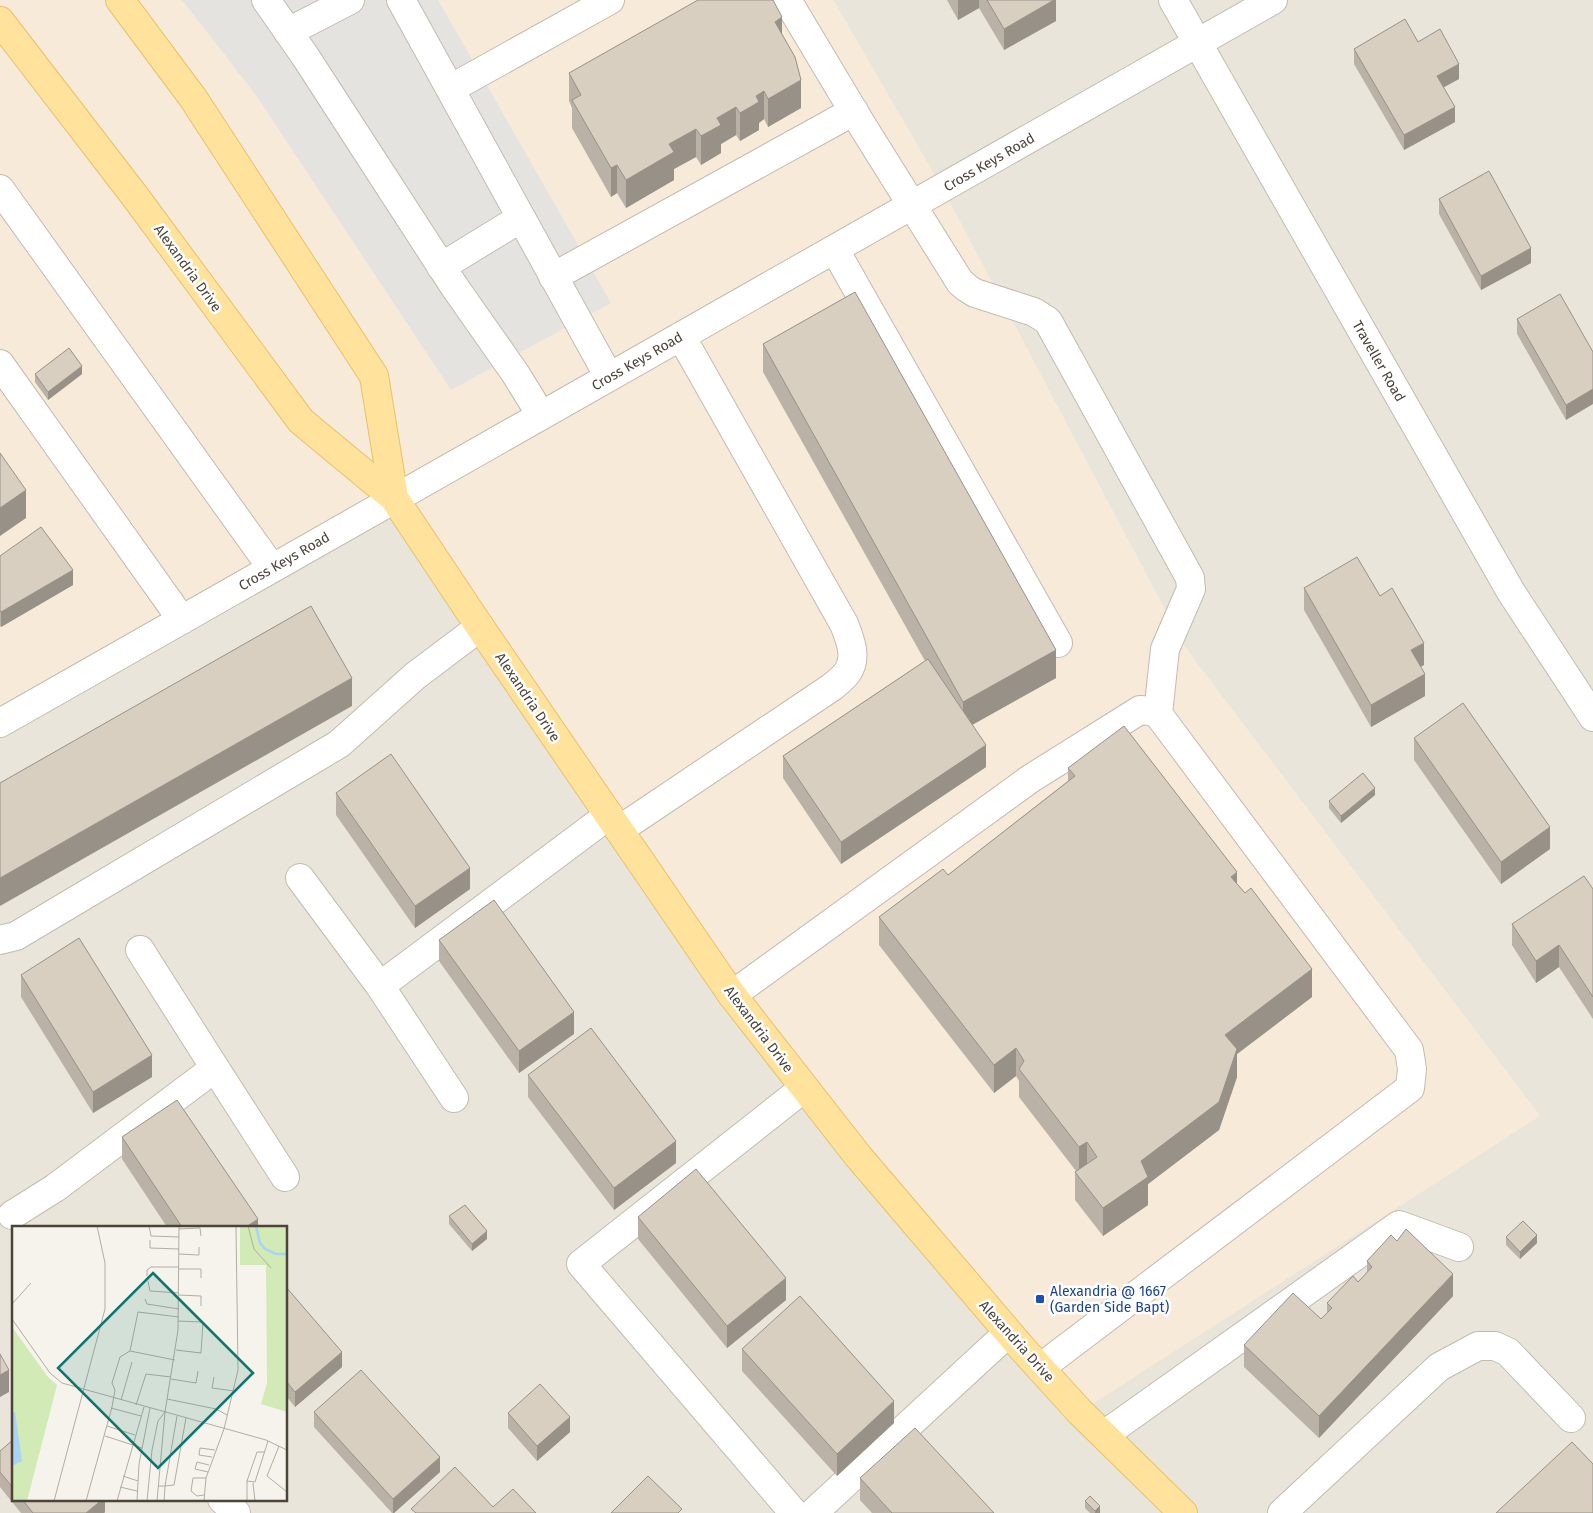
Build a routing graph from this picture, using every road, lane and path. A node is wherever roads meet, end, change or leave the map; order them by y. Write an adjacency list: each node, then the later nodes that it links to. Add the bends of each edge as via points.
1 (120, 0): 24 (main road, Alexandria Drive, via 193,98 374,376)
2 (266, 0): 10 (street)
3 (350, 0): 10 (street)
4 (401, 0): 12 (street)
5 (610, 0): 12 (street)
6 (786, 0): 13 (street)
7 (1173, 0): 11 (street, Traveller Road)
8 (1273, 0): 11 (street, Cross Keys Road)
9 (0, 21): 24 (main road, Alexandria Drive, via 301,421)
10 (288, 32): 18 (street)
11 (1197, 44): 15 (street, Cross Keys Road); 30 (street, Traveller Road, via 1511,592)
12 (450, 89): 16 (street)
13 (854, 111): 15 (street); 19 (street)
14 (0, 189): 25 (street)
15 (912, 205): 17 (street, Cross Keys Road); 29 (street, via 960,282 967,288 1048,320 1190,578 1191,589 1165,649)
16 (521, 218): 18 (street); 19 (street)
17 (835, 250): 20 (street, Cross Keys Road); 28 (street)
18 (441, 267): 23 (street, via 515,373)
19 (553, 276): 22 (street)
20 (681, 336): 22 (street, Cross Keys Road); 32 (street, via 844,624 852,643 852,659 848,672 832,688)
21 (0, 364): 26 (street)
22 (609, 378): 23 (street, Cross Keys Road)
23 (540, 416): 24 (street, Cross Keys Road)
24 (394, 498): 25 (street, Cross Keys Road); 27 (main road, Alexandria Drive)
25 (272, 568): 26 (street, Cross Keys Road)
26 (182, 620): 31 (street, Cross Keys Road)
27 (480, 627): 32 (main road, Alexandria Drive); 34 (street, via 416,676 339,744 16,936)
28 (1058, 643)
29 (1158, 714): 37 (street, via 1140,710 1030,779); 45 (street, via 1409,1050 1410,1088)
30 (1593, 717)
31 (0, 723)
32 (614, 823): 36 (street); 37 (main road, Alexandria Drive)
33 (300, 878): 36 (street)
34 (0, 940)
35 (140, 950): 38 (street)
36 (380, 986): 40 (street)
37 (732, 995): 39 (main road, Alexandria Drive)
38 (215, 1068): 41 (street); 42 (street, via 55,1188)
39 (804, 1088): 44 (main road, Alexandria Drive); 50 (street, via 581,1264)
40 (454, 1098)
41 (285, 1177)
42 (10, 1213)
43 (1459, 1248): 47 (street, via 1399,1225)
44 (1008, 1333): 45 (main road, Alexandria Drive); 51 (street)
45 (1040, 1368): 47 (main road, Alexandria Drive)
46 (1571, 1418): 53 (street, via 1508,1352 1495,1346 1478,1346 1439,1367)
47 (1104, 1435): 52 (main road, Alexandria Drive)
48 (223, 1500): 49 (street)
49 (236, 1513)
50 (794, 1513)
51 (813, 1513)
52 (1182, 1513)
53 (1282, 1513)

